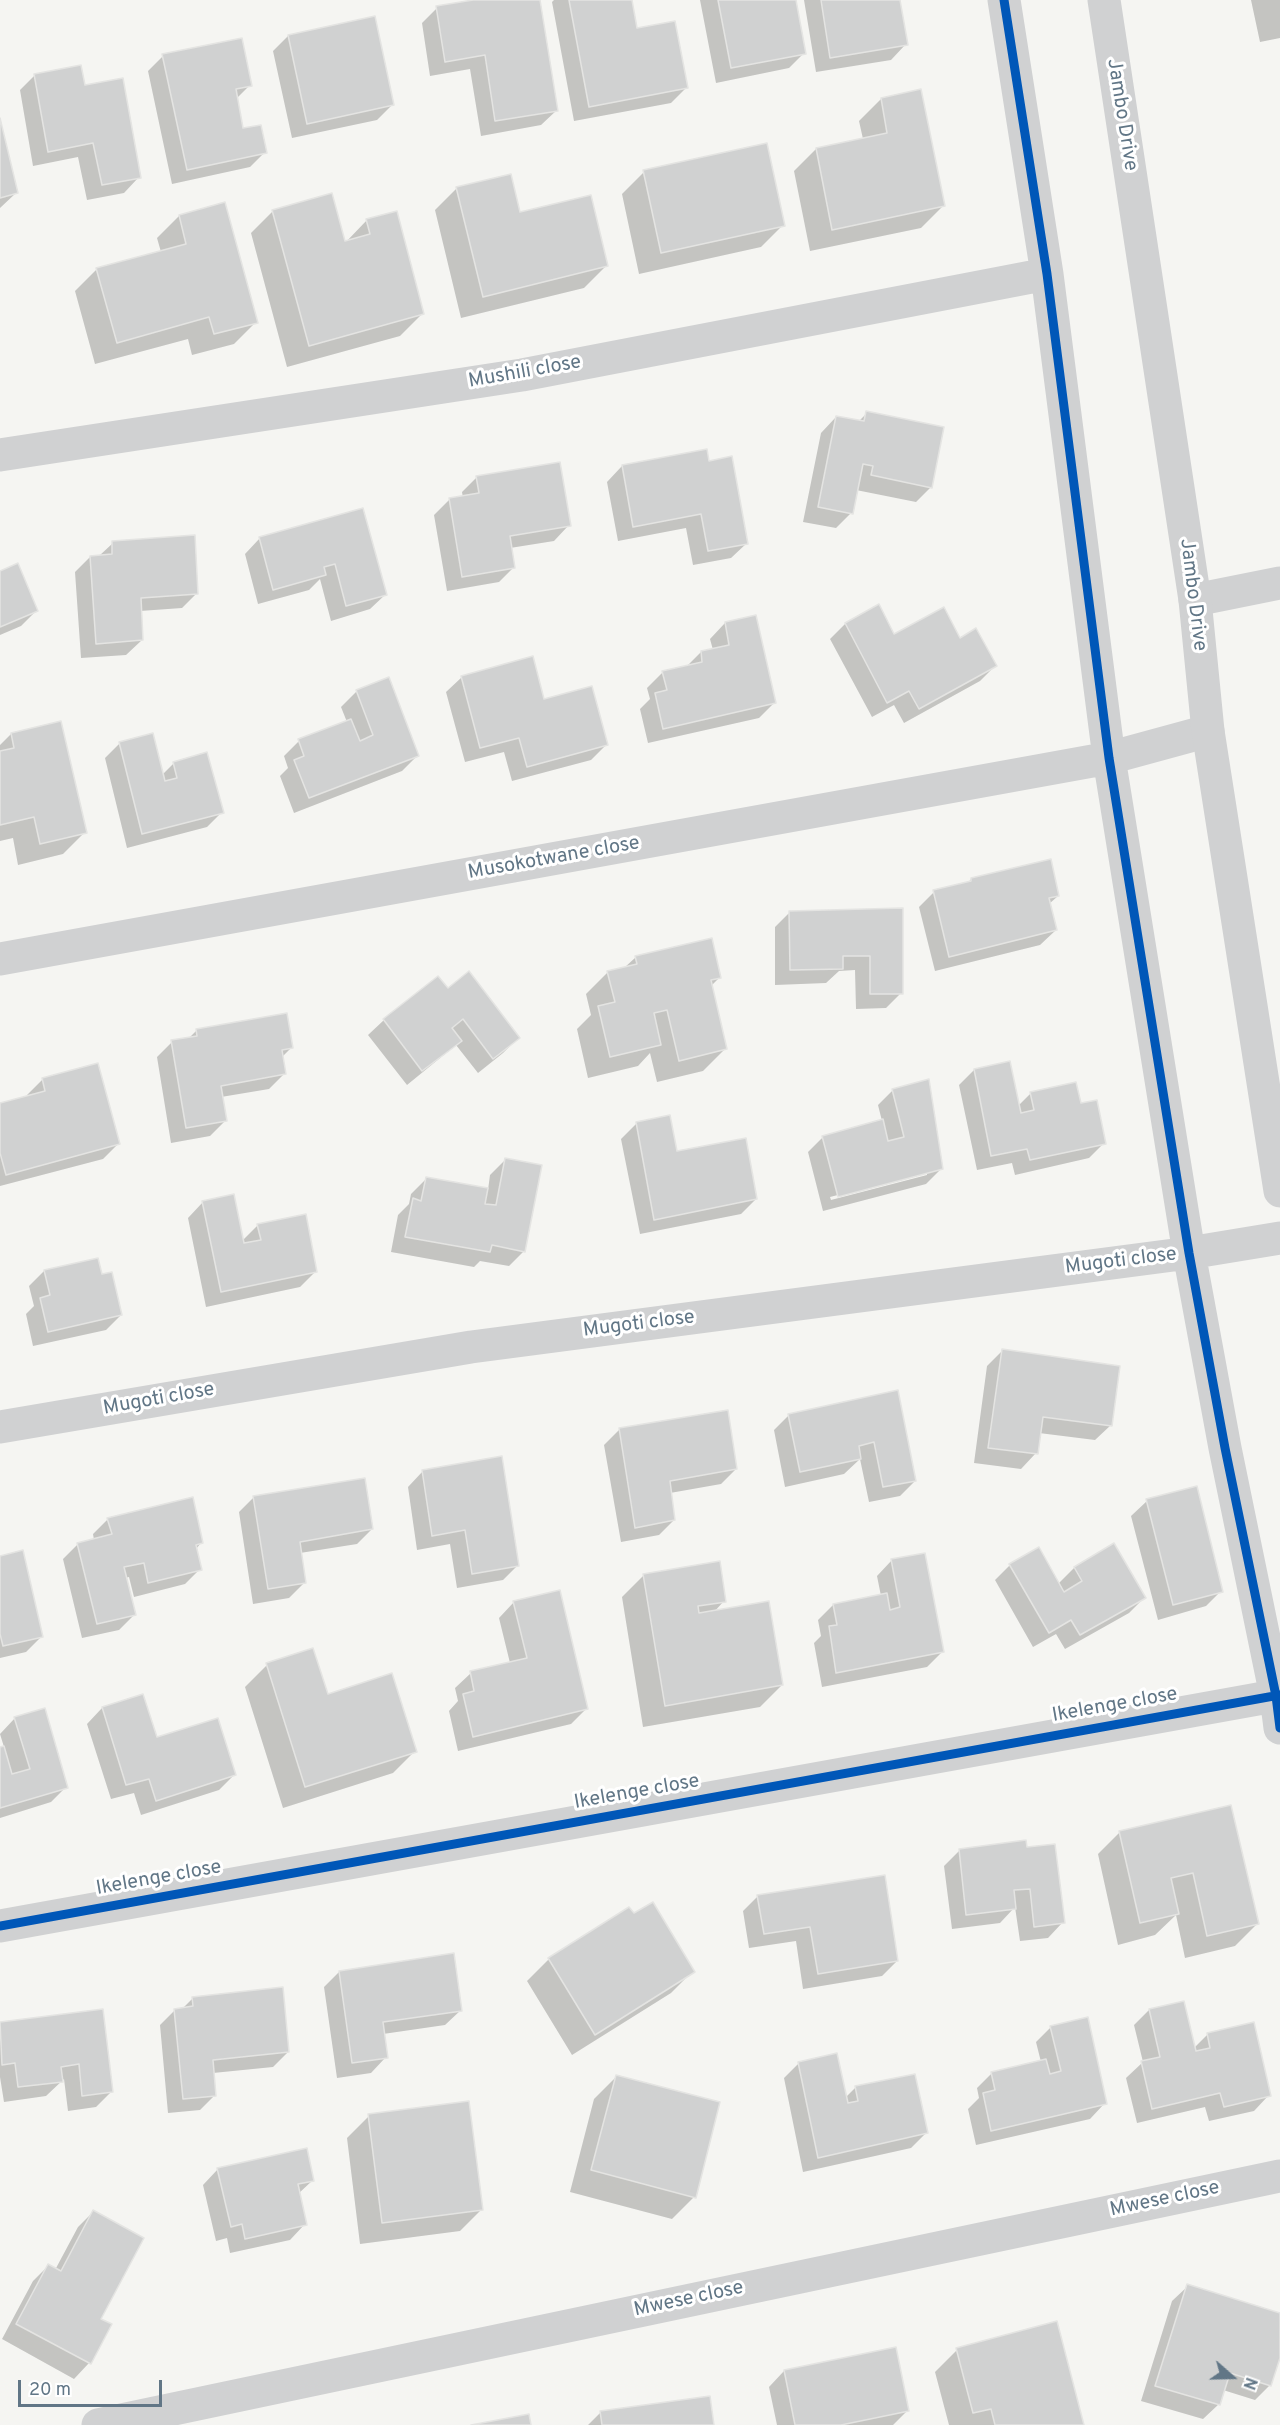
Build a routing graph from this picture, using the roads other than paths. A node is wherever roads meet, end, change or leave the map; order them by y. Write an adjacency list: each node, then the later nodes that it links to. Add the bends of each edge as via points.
1 (1004, 0): 3 (street)
2 (1104, 0): 6 (street, Jambo Drive)
3 (1047, 274): 4 (street, Mushili close, via 522,375); 8 (street)
4 (0, 455)
5 (1280, 583): 6 (street)
6 (1195, 600): 7 (street, Jambo Drive)
7 (1208, 731): 8 (street, Musokotwane close); 10 (street, Jambo Drive)
8 (1109, 759): 9 (street, Musokotwane close); 12 (street)
9 (0, 959)
10 (1280, 1191)
11 (1280, 1238): 12 (street, Mugoti close)
12 (1190, 1253): 13 (street, Mugoti close, via 471,1347); 14 (street, via 1225,1448)
13 (0, 1427)
14 (1278, 1695): 15 (street); 16 (street, Ikelenge close)
15 (1280, 1728)
16 (0, 1926)
17 (1280, 2176): 18 (street, Mwese close)
18 (98, 2425)

